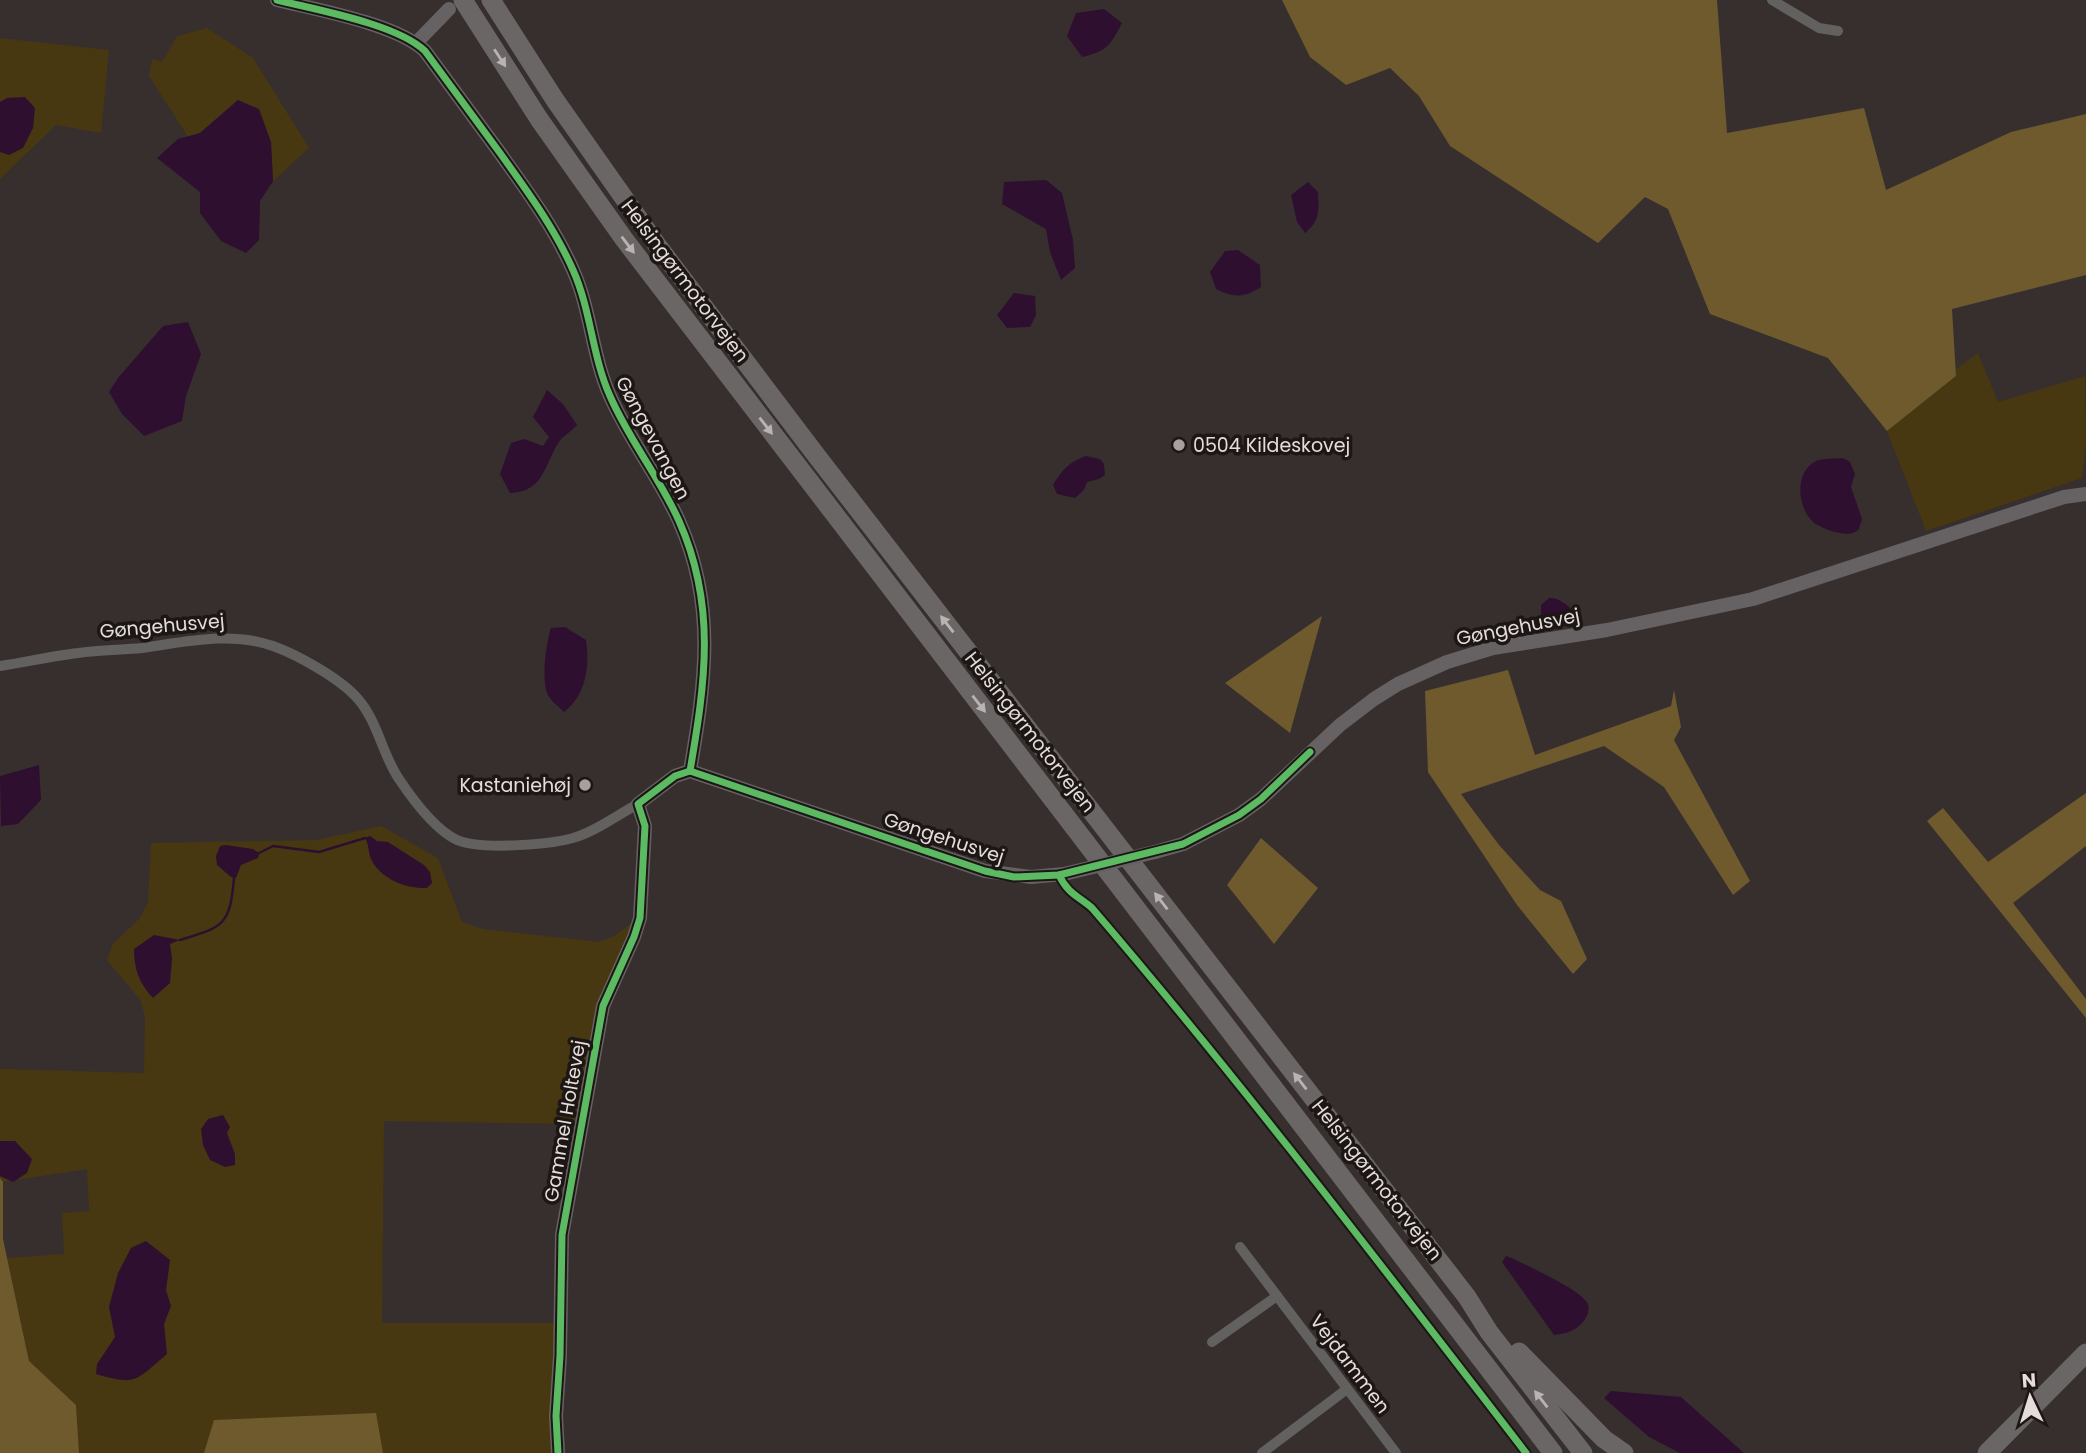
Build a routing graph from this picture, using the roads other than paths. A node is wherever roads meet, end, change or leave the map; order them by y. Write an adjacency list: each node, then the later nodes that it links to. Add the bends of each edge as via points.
1 (277, 0): 6 (street, via 397,32)
2 (491, 0): 13 (highway, Helsingørmotorvejen, one-way to 2, via 657,245)
3 (1772, 0): 5 (street, via 1819,28)
4 (456, 4): 6 (street); 23 (highway, Helsingørmotorvejen, one-way to 23, via 624,240)
5 (1838, 31)
6 (416, 42): 9 (street, Gøngevangen, via 561,242 585,303 609,394 684,535 697,576 706,655)
7 (2086, 494): 9 (street, Gøngehusvej, bridge, via 2064,497 1753,599 1493,648 1447,662 1374,699 1239,815 1183,844 1064,874 1014,877 985,871)
8 (0, 666): 10 (street, Gøngehusvej, via 80,652 246,640 286,652 357,697 399,780 427,815 454,838 490,846 553,842 583,834)
9 (690, 771): 10 (street, Gøngehusvej, via 675,776)
10 (638, 804): 20 (street, Gammel Holtevej, via 645,826 640,918 603,1006 562,1235)
11 (1240, 1247): 12 (street, Vejdammen)
12 (1277, 1296): 14 (street); 17 (street, Vejdammen)
13 (1467, 1297): 24 (highway, Helsingørmotorvejen, one-way to 13); 25 (highway, via 1604,1439)
14 (1212, 1342)
15 (2086, 1353): 18 (highway)
16 (2086, 1359): 19 (highway)
17 (1347, 1389): 21 (street); 22 (street, Vejdammen)
18 (2049, 1389): 26 (highway); 27 (highway)
19 (2019, 1433): 28 (highway); 29 (highway)
20 (558, 1453)
21 (1262, 1453)
22 (1396, 1453)
23 (1553, 1453)
24 (1583, 1453)
25 (1623, 1453)
26 (1977, 1453)
27 (1987, 1453)
28 (2000, 1453)
29 (2006, 1453)

